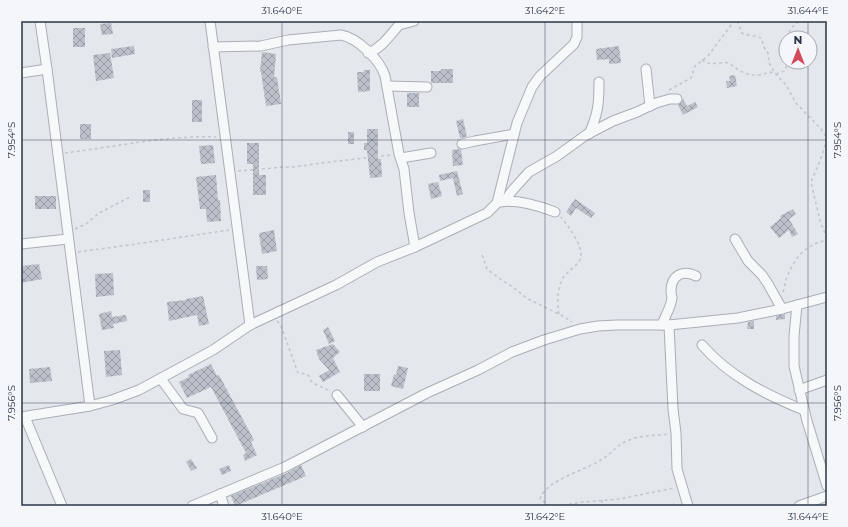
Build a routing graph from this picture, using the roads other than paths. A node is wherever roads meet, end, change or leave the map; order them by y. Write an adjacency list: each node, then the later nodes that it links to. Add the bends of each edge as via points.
1 (40, 21): 7 (street)
2 (210, 21): 5 (street)
3 (414, 21): 6 (street, via 399,25 394,33)
4 (577, 21): 15 (street, via 577,37 574,44 532,87)
5 (214, 47): 6 (street, via 261,46 288,40 341,35 354,39); 30 (street)
6 (368, 53): 11 (street, via 380,66)
7 (47, 69): 9 (street); 22 (street)
8 (646, 69): 14 (street)
9 (21, 73)
10 (599, 82): 16 (street, via 598,108)
11 (387, 86): 12 (street); 19 (street)
12 (427, 87)
13 (676, 99): 14 (street)
14 (650, 106): 16 (street)
15 (514, 134): 17 (street); 20 (street)
16 (589, 134): 20 (street, via 529,172)
17 (462, 144)
18 (431, 153): 19 (street)
19 (400, 156): 25 (street)
20 (501, 202): 21 (street, via 534,205); 25 (street, via 488,213)
21 (555, 212)
22 (68, 235): 24 (street); 37 (street)
23 (735, 238): 29 (street, via 748,261 768,284)
24 (21, 244)
25 (415, 247): 30 (street, via 377,262 336,285)
26 (696, 276): 31 (street, via 685,272 676,276 672,284)
27 (827, 297): 28 (street)
28 (797, 305): 29 (street); 35 (street, via 794,366)
29 (780, 306): 31 (street, via 738,318)
30 (250, 325): 33 (street, via 213,350)
31 (666, 325): 40 (street, via 617,325 580,329 544,340 512,352); 48 (street, via 677,469)
32 (702, 345): 38 (street, via 719,362 754,387)
33 (161, 379): 37 (street, via 139,390); 41 (street, via 184,409 198,413)
34 (827, 380): 35 (street)
35 (799, 390): 38 (street)
36 (337, 394): 40 (street)
37 (90, 406): 39 (street)
38 (804, 410): 42 (street)
39 (23, 417): 45 (street)
40 (363, 427): 43 (street, via 285,467)
41 (212, 438)
42 (827, 486)
43 (220, 494): 46 (street); 47 (street)
44 (827, 496): 49 (street)
45 (62, 506)
46 (192, 506)
47 (224, 506)
48 (688, 506)
49 (798, 506)

